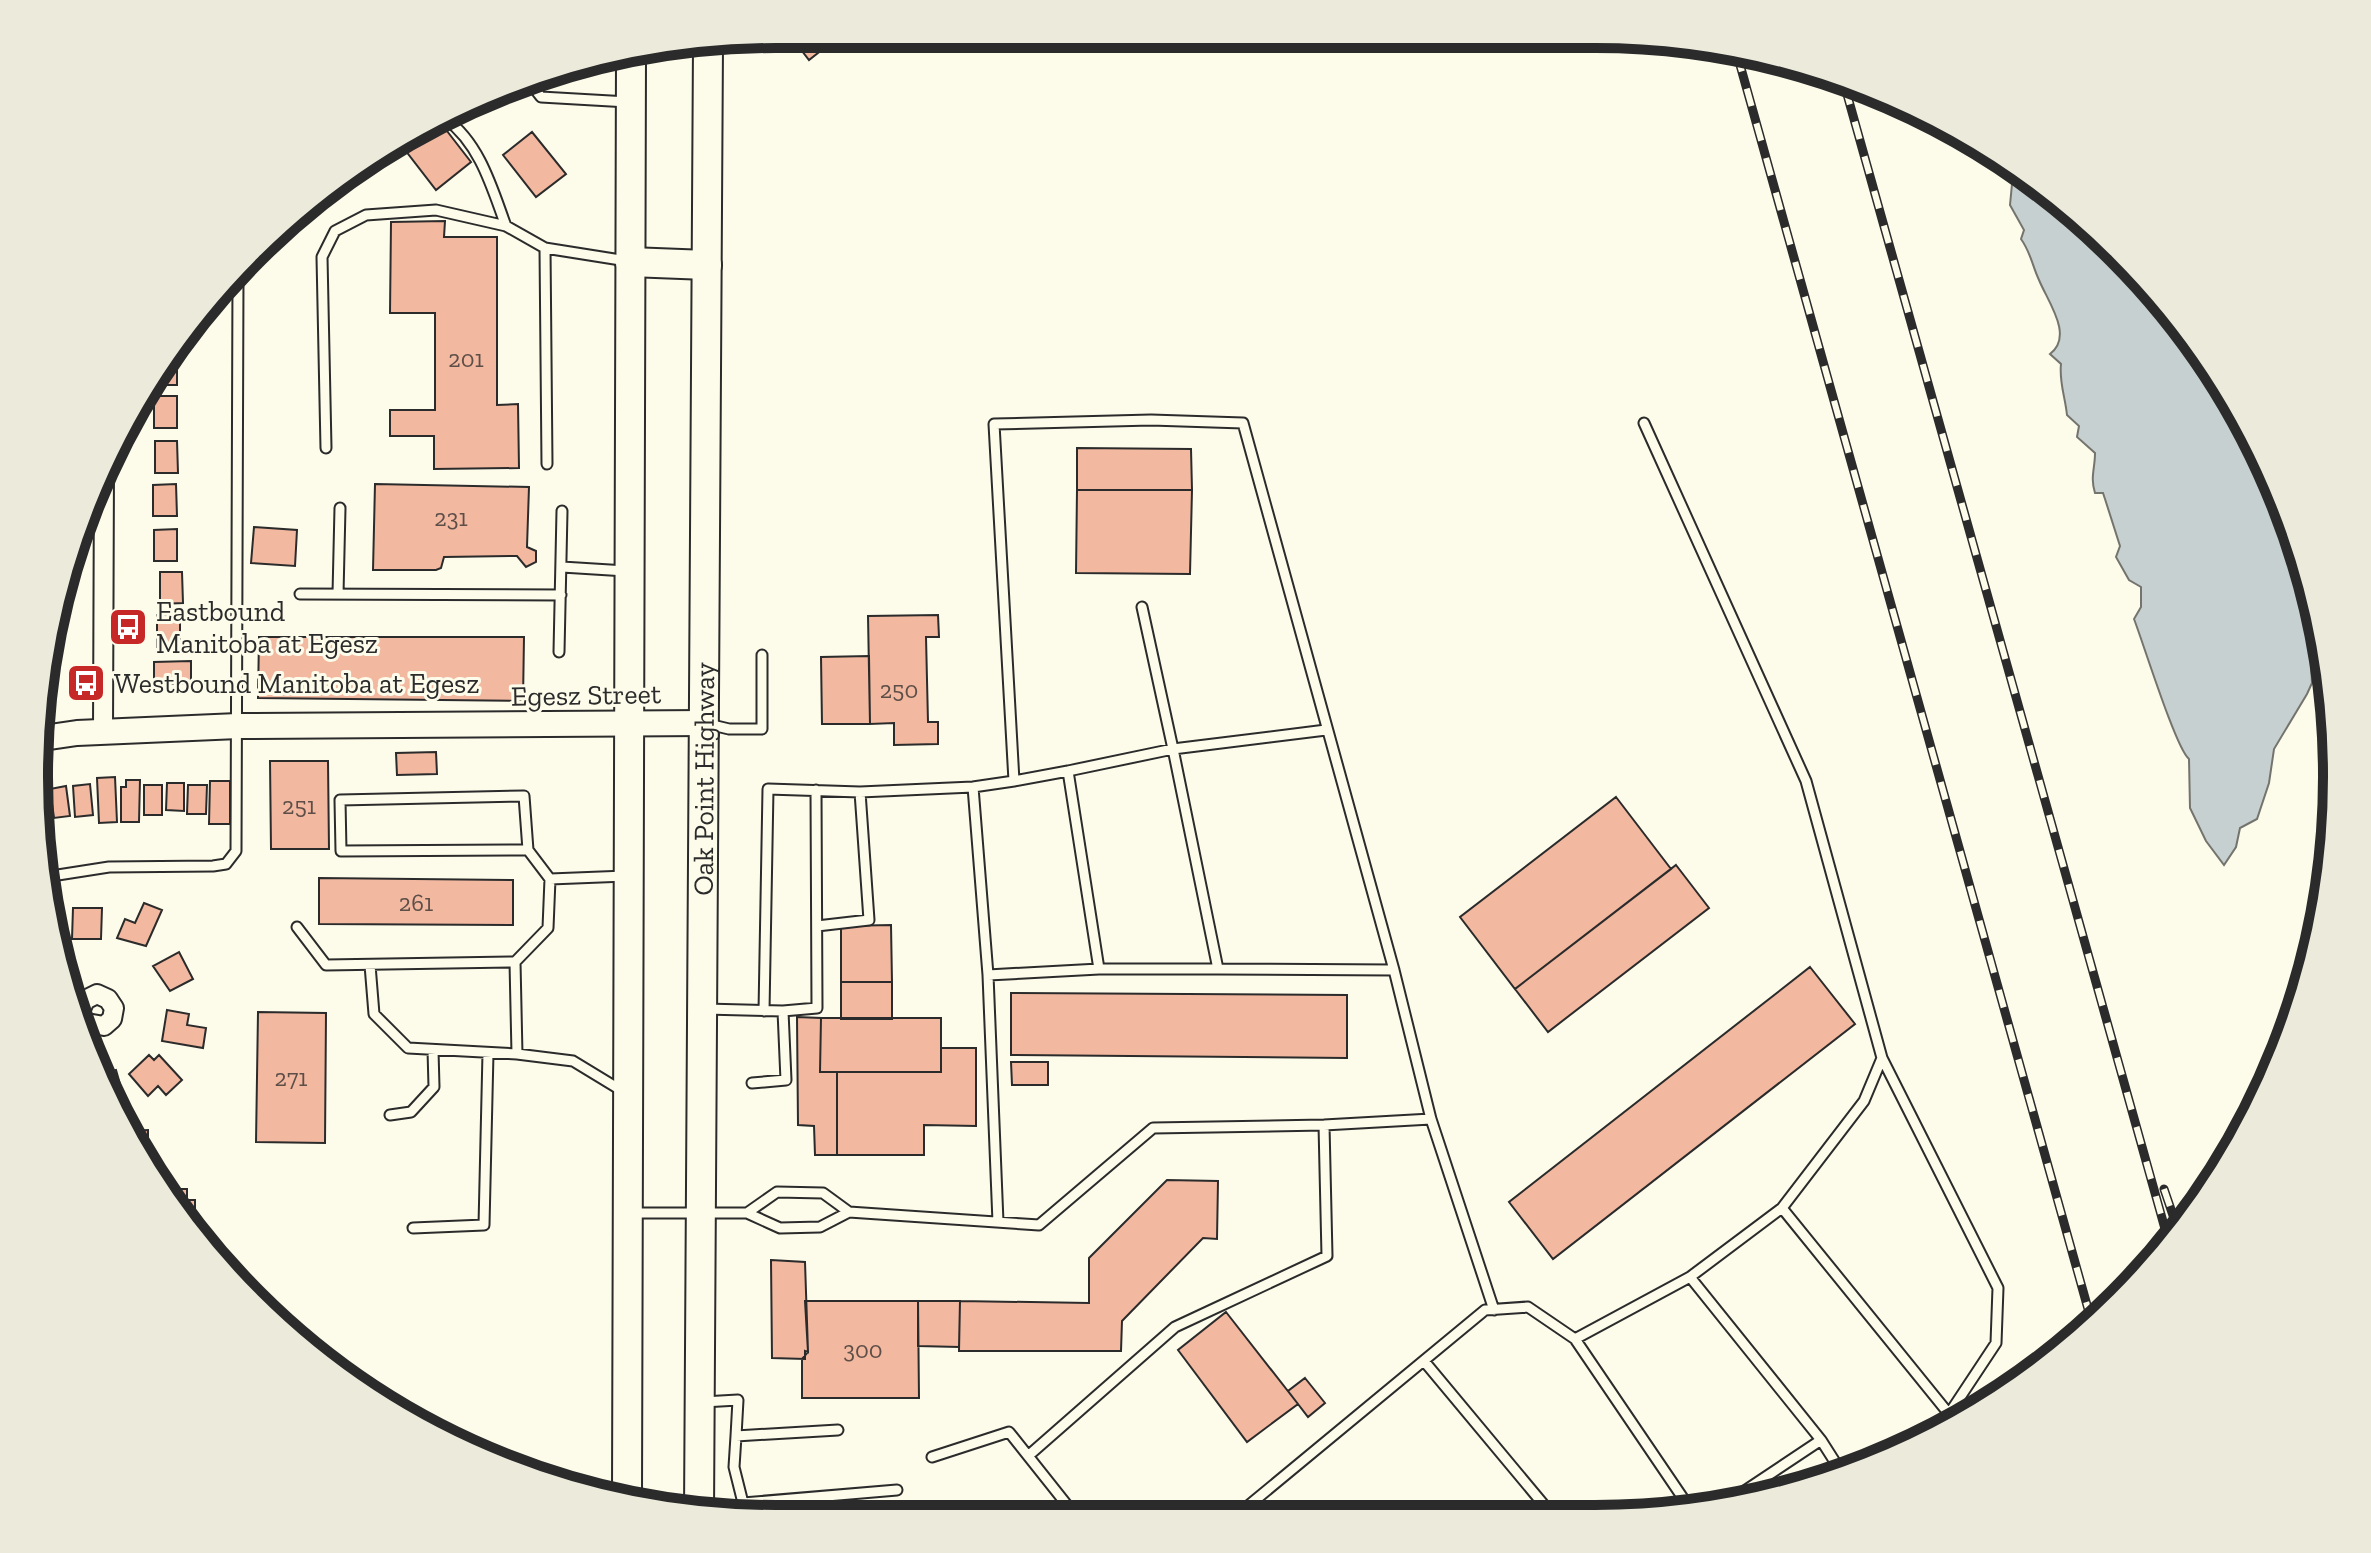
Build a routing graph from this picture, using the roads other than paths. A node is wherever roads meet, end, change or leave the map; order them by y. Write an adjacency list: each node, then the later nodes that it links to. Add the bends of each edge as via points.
1 (708, 52): 9 (main road, Oak Point Highway)
2 (631, 63): 4 (main road)
3 (535, 89): 4 (lane, via 541,97)
4 (631, 102): 8 (main road)
5 (452, 124): 6 (lane, via 485,168)
6 (506, 226): 7 (lane); 12 (lane, via 436,210 366,215 335,231 322,257)
7 (545, 248): 8 (lane); 13 (lane)
8 (630, 262): 9 (main road); 18 (main road)
9 (707, 265): 26 (main road, Oak Point Highway)
10 (238, 286): 27 (lane)
11 (1644, 423): 57 (lane, via 1806,781)
12 (326, 448)
13 (547, 464)
14 (340, 508): 20 (lane)
15 (562, 511): 17 (lane)
16 (95, 519): 29 (street)
17 (562, 567): 18 (lane); 21 (lane)
18 (630, 571): 25 (main road)
19 (300, 594): 20 (lane)
20 (338, 594): 21 (lane)
21 (561, 595): 23 (lane)
22 (1142, 607): 31 (lane)
23 (559, 652)
24 (762, 655): 26 (lane, via 762,729)
25 (628, 723): 26 (street, Egesz Street); 27 (street, Egesz Street); 39 (main road)
26 (705, 723): 50 (main road, Oak Point Highway)
27 (238, 726): 29 (street, Egesz Street); 38 (lane, via 239,838 226,864 109,867)
28 (1326, 730): 31 (lane); 33 (lane, via 1243,423 994,424); 47 (lane)
29 (103, 732): 30 (street, Egesz Street)
30 (50, 737)
31 (1173, 749): 32 (lane); 46 (lane)
32 (1068, 771): 33 (lane); 45 (lane)
33 (1014, 781): 34 (lane)
34 (973, 787): 36 (lane); 48 (lane)
35 (816, 790): 36 (lane); 41 (lane); 51 (lane, via 768,789)
36 (860, 792): 41 (lane, via 869,920)
37 (528, 850): 37 (lane, via 524,796 340,800 341,851); 40 (lane)
38 (55, 876)
39 (629, 876): 40 (lane); 59 (main road)
40 (550, 879): 43 (lane, via 548,928)
41 (817, 926): 52 (lane, via 817,1008)
42 (297, 927): 44 (lane, via 326,965)
43 (515, 962): 44 (lane); 56 (lane)
44 (370, 965): 54 (lane, via 374,1014 408,1048)
45 (1099, 969): 46 (lane); 48 (lane)
46 (1218, 969): 47 (lane)
47 (1394, 970): 61 (lane)
48 (988, 975): 68 (lane)
49 (84, 1002): 53 (street, via 97,994 114,1008 104,1026)
50 (701, 1009): 51 (lane); 67 (main road, Oak Point Highway)
51 (764, 1011): 52 (lane)
52 (783, 1011): 58 (lane, via 786,1080)
53 (92, 1024)
54 (433, 1050): 55 (lane); 60 (lane, via 434,1087 411,1112)
55 (488, 1053): 56 (lane); 69 (lane, via 484,1225)
56 (517, 1054): 59 (lane, via 573,1061)
57 (1882, 1058): 63 (lane, via 1864,1101); 75 (lane, via 1998,1288 1996,1343)
58 (752, 1083)
59 (628, 1094): 65 (main road)
60 (390, 1115)
61 (1431, 1119): 62 (lane); 71 (lane)
62 (1324, 1125): 68 (lane, via 1153,1128 1039,1225); 80 (lane, via 1327,1256 1175,1327)
63 (1782, 1208): 70 (lane); 76 (lane)
64 (849, 1212): 66 (lane, via 820,1227 780,1228); 66 (lane, via 823,1193 777,1192); 68 (lane)
65 (627, 1213): 67 (lane); 84 (main road)
66 (747, 1213): 67 (lane)
67 (699, 1215): 74 (main road, Oak Point Highway)
68 (998, 1222)
69 (413, 1228)
70 (1690, 1277): 72 (lane); 79 (lane)
71 (1494, 1310): 72 (lane, via 1528,1307); 73 (lane, via 1485,1310)
72 (1575, 1339): 87 (lane)
73 (1424, 1361): 91 (lane); 92 (lane)
74 (699, 1402): 78 (lane, via 738,1400); 86 (main road, Oak Point Highway)
75 (1951, 1412)
76 (1948, 1413)
77 (838, 1430): 78 (lane)
78 (736, 1436): 88 (lane, via 734,1467)
79 (1821, 1440): 82 (lane); 83 (lane)
80 (1028, 1456): 81 (lane, via 1009,1432); 90 (lane)
81 (932, 1457)
82 (1836, 1463)
83 (1749, 1488)
84 (627, 1489)
85 (897, 1490): 89 (lane)
86 (699, 1500)
87 (1684, 1500)
88 (742, 1504)
89 (771, 1505)
90 (1067, 1505)
91 (1249, 1505)
92 (1544, 1505)

